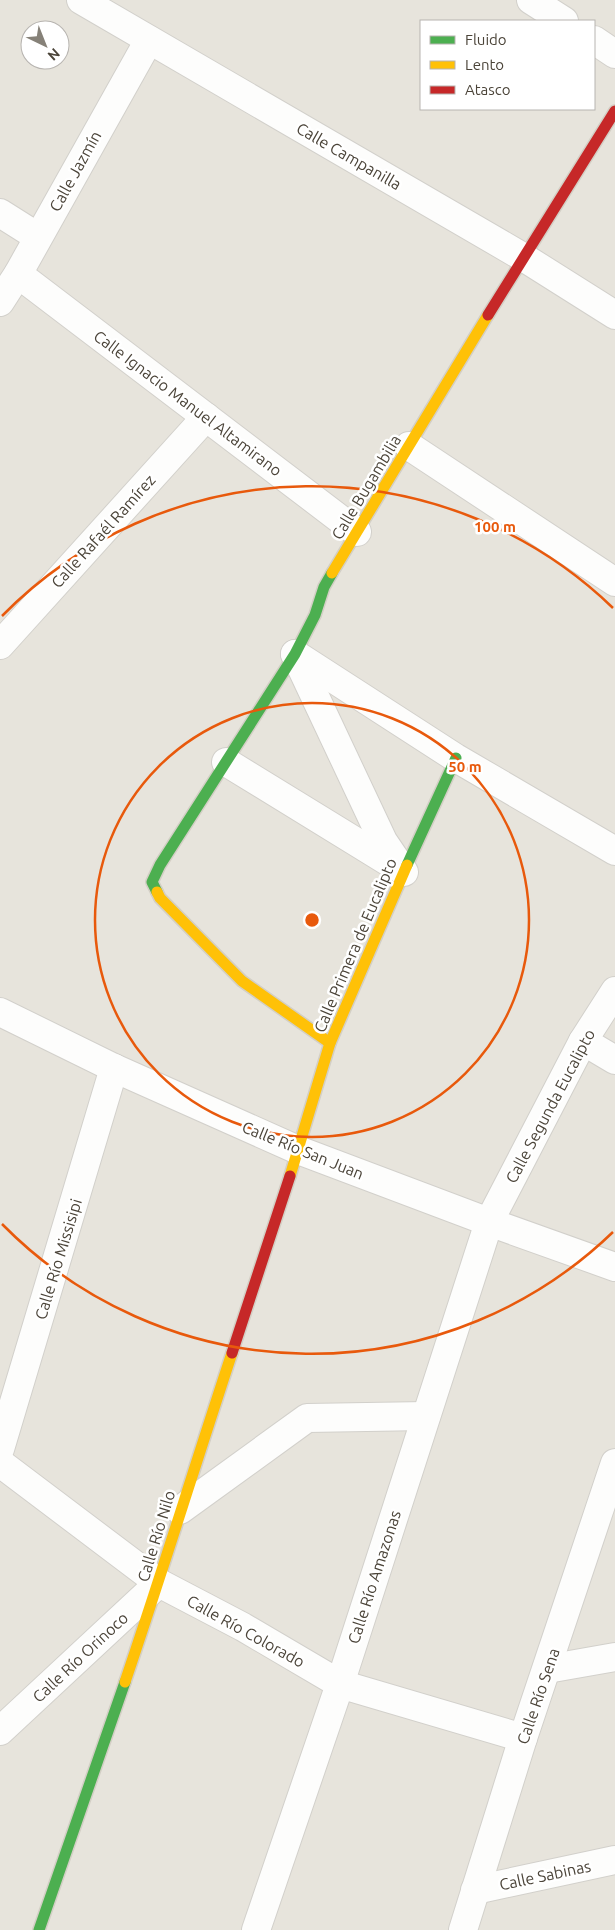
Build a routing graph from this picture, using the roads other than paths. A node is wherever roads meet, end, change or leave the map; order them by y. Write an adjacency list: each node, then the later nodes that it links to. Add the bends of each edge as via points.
1 (81, 0): 4 (street, Calle Campanilla)
2 (531, 0): 3 (street)
3 (562, 20)
4 (149, 40): 9 (street, Calle Jazmín); 10 (street, Calle Campanilla)
5 (595, 41): 6 (street)
6 (615, 54)
7 (615, 111): 10 (street, Calle Bugambilia)
8 (0, 213): 9 (street)
9 (38, 237): 11 (street, Calle Jazmín)
10 (523, 257): 13 (street, Calle Campanilla); 15 (street, Calle Bugambilia)
11 (18, 274): 12 (street, Calle Jazmín); 14 (street, Calle Ignacio Manuel Altamirano)
12 (0, 302)
13 (615, 315)
14 (206, 417): 16 (street, Calle Ignacio Manuel Altamirano); 18 (street, Calle Rafaél Ramírez)
15 (409, 446): 16 (street, Calle Bugambilia); 17 (street)
16 (357, 532): 19 (street, Calle Bugambilia, via 324,587 315,615)
17 (615, 582)
18 (0, 645)
19 (295, 654): 20 (street); 21 (street, Calle Bugambilia); 23 (street, via 383,842)
20 (456, 758): 22 (street); 23 (street, Calle Primera de Eucalipto)
21 (226, 762): 23 (street); 27 (street, Calle Bugambilia, via 152,882 160,898 242,982)
22 (615, 851)
23 (404, 872): 27 (street, Calle Primera de Eucalipto)
24 (615, 991): 26 (street, Calle Segunda Eucalipto)
25 (0, 1012): 29 (street, Calle Río San Juan)
26 (583, 1041): 28 (street); 31 (street, Calle Segunda Eucalipto)
27 (330, 1043): 30 (street, Calle Primera de Eucalipto)
28 (615, 1060)
29 (114, 1068): 30 (street, Calle Río San Juan); 34 (street, Calle Río Missisipi)
30 (298, 1150): 31 (street, Calle Río San Juan); 37 (street, Calle Río Nilo)
31 (489, 1222): 32 (street, Calle Río San Juan); 33 (street, Calle Río Amazonas)
32 (615, 1266)
33 (426, 1416): 37 (street, via 307,1418); 41 (street, Calle Río Amazonas)
34 (0, 1450)
35 (0, 1463): 38 (street, Calle Río Colorado)
36 (615, 1463): 40 (street, Calle Río Sena)
37 (180, 1510): 38 (street, Calle Río Nilo)
38 (159, 1583): 41 (street, Calle Río Colorado, via 243,1626); 42 (street, Calle Río Orinoco); 46 (street, Calle Río Nilo)
39 (615, 1656): 40 (street)
40 (547, 1669): 43 (street, Calle Río Sena)
41 (340, 1684): 43 (street, Calle Río Colorado); 47 (street, Calle Río Amazonas)
42 (0, 1731)
43 (523, 1738): 45 (street, Calle Río Sena)
44 (615, 1860): 45 (street, Calle Sabinas)
45 (475, 1890): 48 (street, Calle Río Sena)
46 (39, 1930)
47 (256, 1930)
48 (463, 1930)

